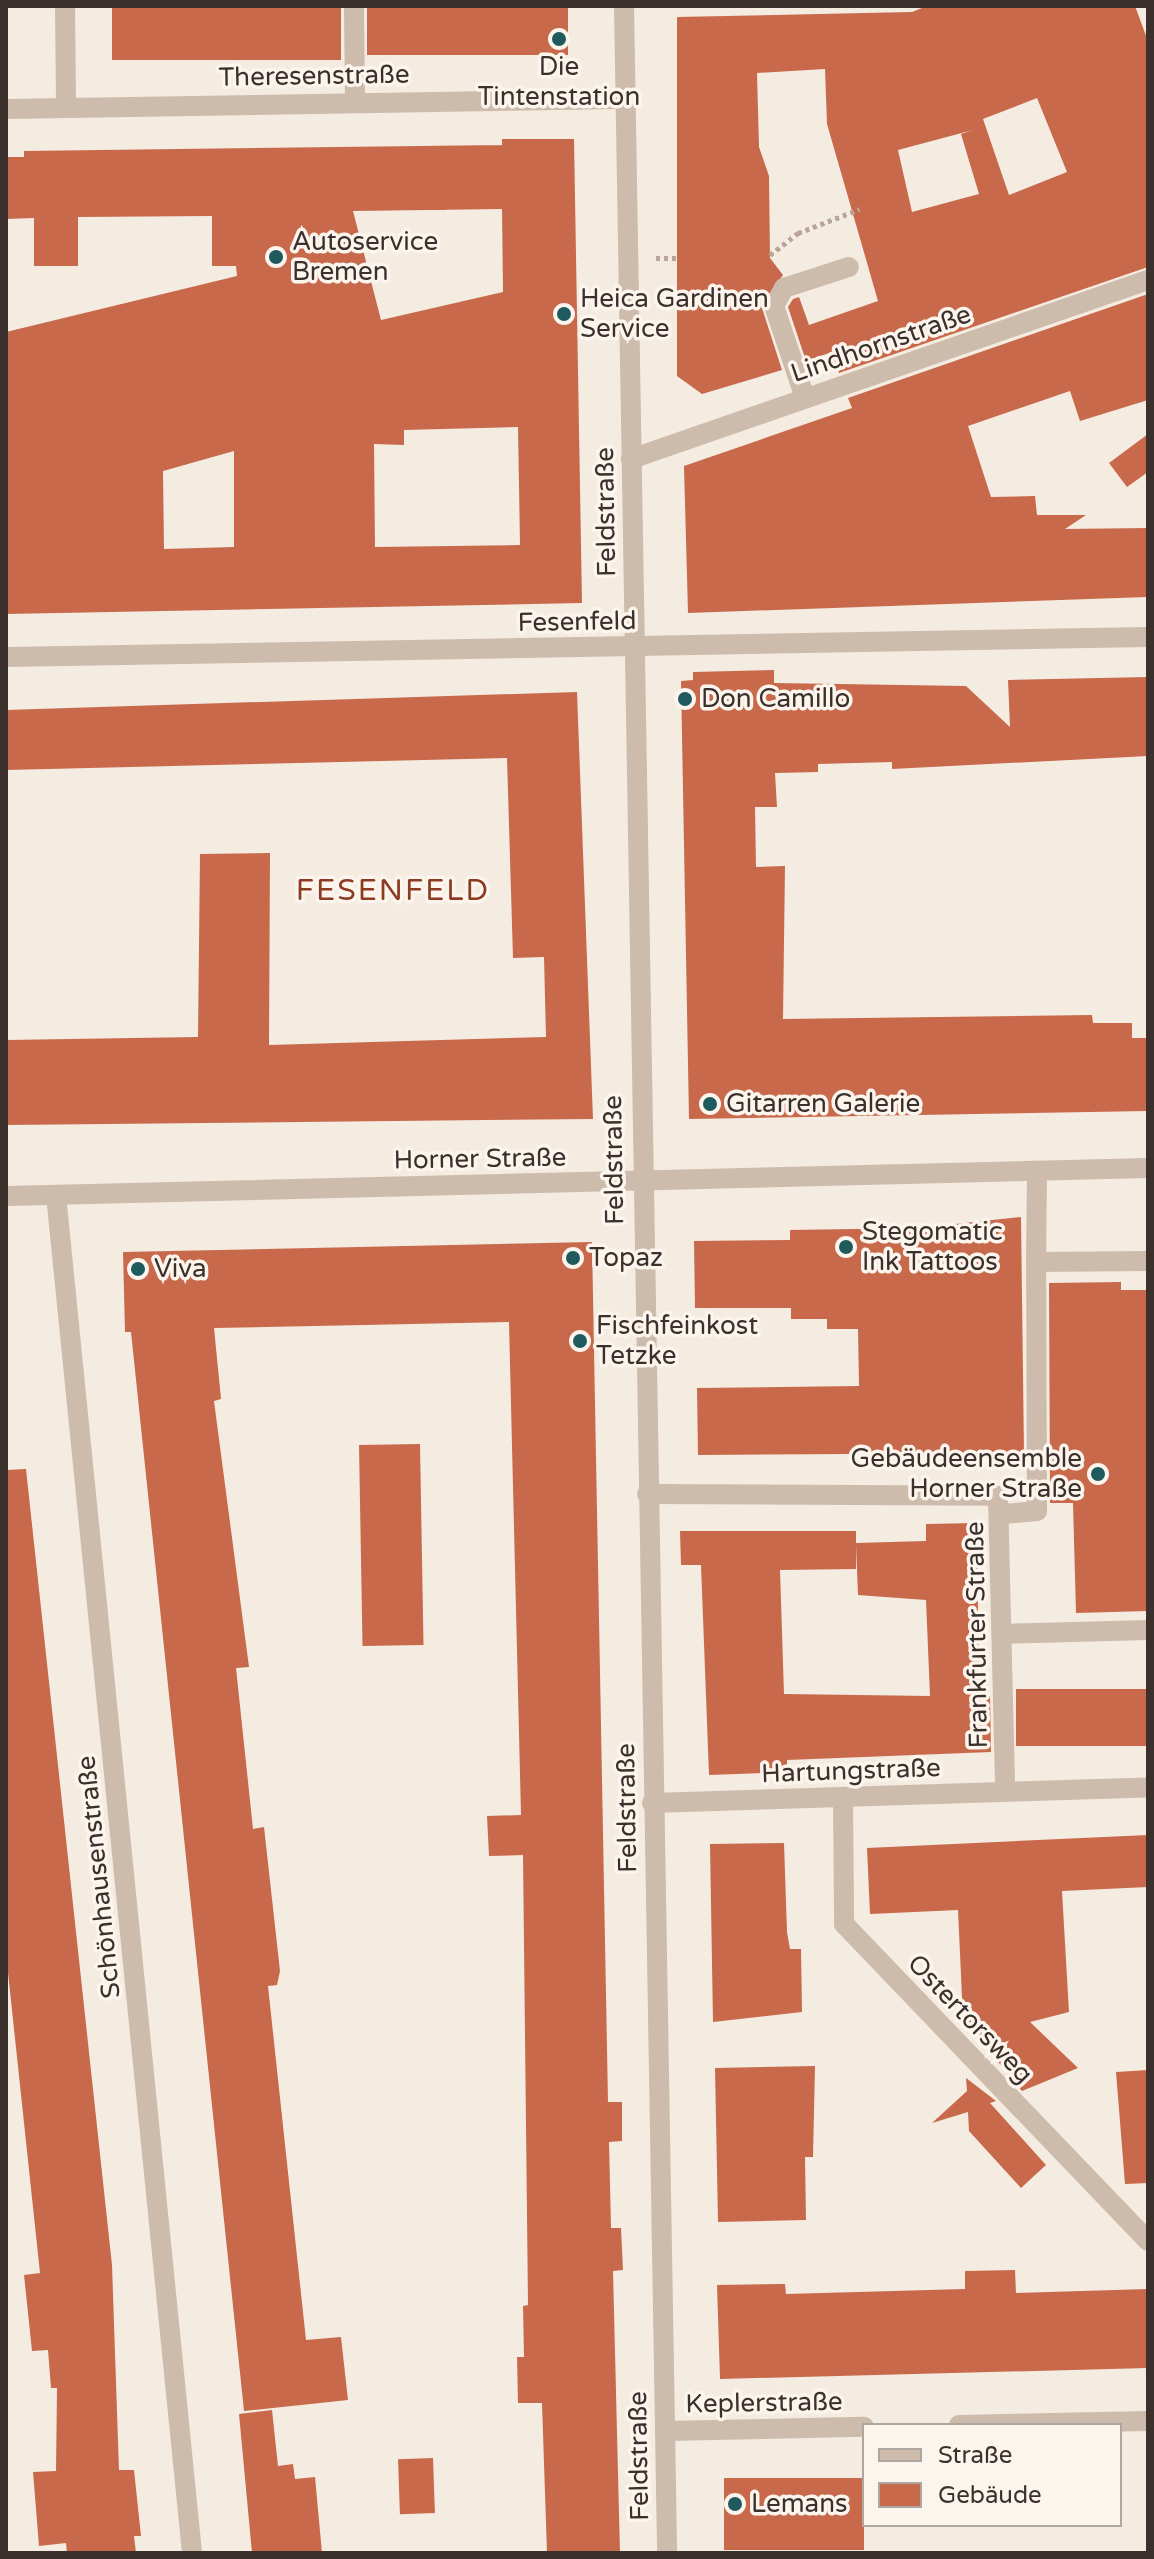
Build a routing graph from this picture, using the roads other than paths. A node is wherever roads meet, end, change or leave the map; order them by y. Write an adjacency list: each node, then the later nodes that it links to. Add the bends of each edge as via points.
1 (65, 6): 6 (street)
2 (354, 6): 5 (street)
3 (624, 6): 4 (street, Feldstraße)
4 (623, 99): 5 (street, Theresenstraße); 11 (street, Feldstraße)
5 (355, 100): 6 (street, Theresenstraße)
6 (66, 107): 7 (street, Theresenstraße)
7 (6, 109)
8 (849, 267): 10 (street, via 784,288 774,306)
9 (1148, 280): 10 (street, Lindhornstraße)
10 (805, 398): 11 (street, Lindhornstraße)
11 (631, 459): 13 (street, Feldstraße)
12 (1148, 637): 13 (street, Fesenfeld)
13 (633, 647): 14 (street, Fesenfeld); 17 (street, Feldstraße)
14 (6, 657)
15 (1148, 1168): 16 (street, Horner Straße)
16 (1037, 1171): 17 (street, Horner Straße); 21 (street)
17 (641, 1182): 18 (street, Horner Straße); 22 (street, Feldstraße)
18 (56, 1195): 19 (street, Horner Straße); 35 (street, Schönhausenstraße)
19 (6, 1196)
20 (1148, 1261): 21 (street)
21 (1036, 1262): 23 (street, via 1037,1511)
22 (647, 1494): 23 (street, Frankfurter Straße, via 983,1491 998,1496); 29 (street, Feldstraße)
23 (1003, 1514): 25 (street, Frankfurter Straße)
24 (1148, 1630): 25 (street)
25 (1002, 1634): 27 (street, Frankfurter Straße)
26 (1148, 1787): 27 (street, Hartungstraße)
27 (1005, 1791): 28 (street, Hartungstraße)
28 (843, 1797): 29 (street, Hartungstraße); 30 (street, Ostertorsweg, via 844,1924)
29 (652, 1803): 34 (street, Feldstraße)
30 (1148, 2241)
31 (1148, 2421): 32 (street)
32 (1054, 2423)
33 (862, 2427): 34 (street, Keplerstraße)
34 (665, 2431): 36 (street, Feldstraße)
35 (192, 2553)
36 (667, 2553)

